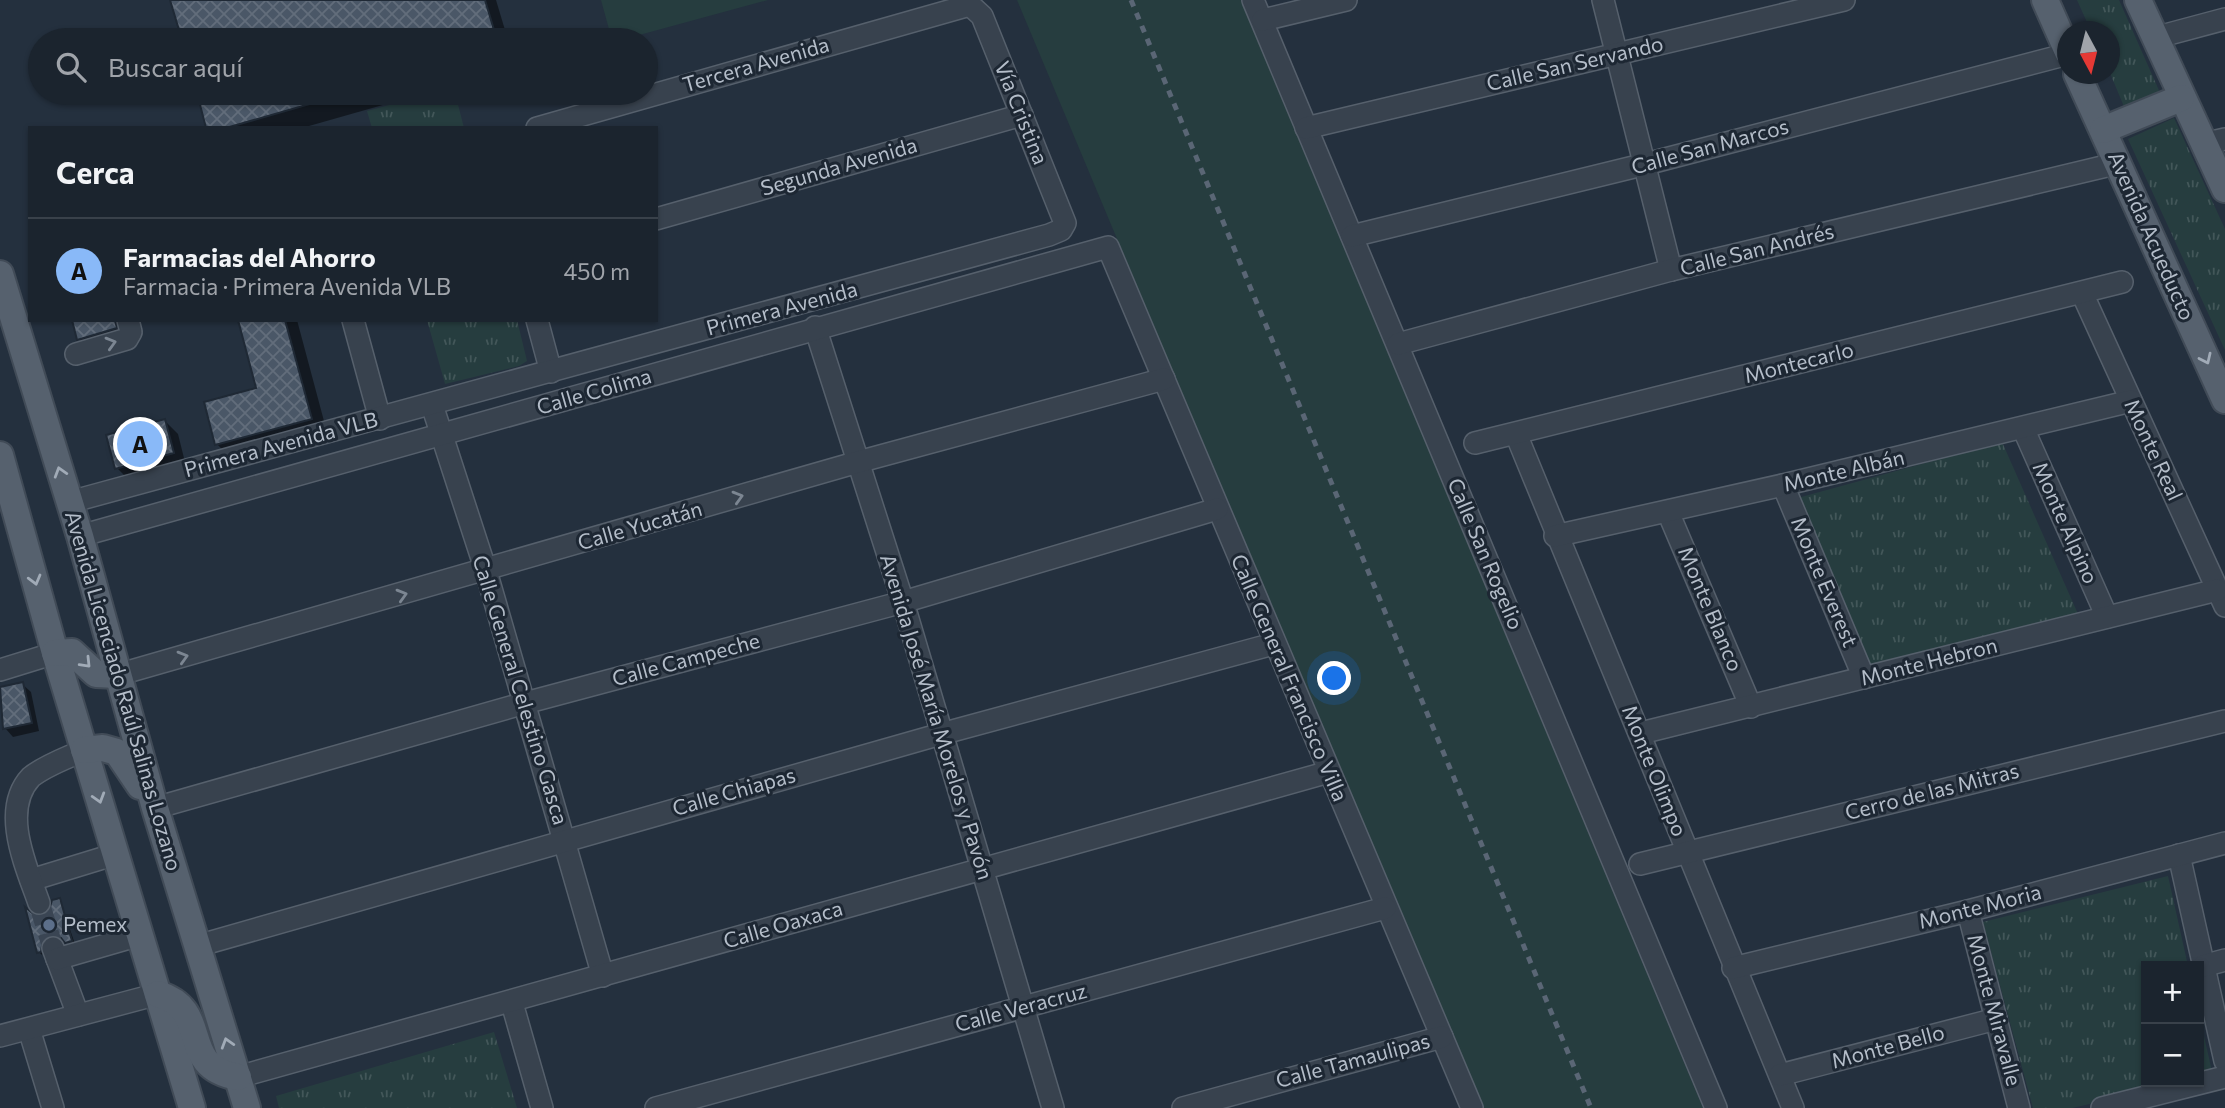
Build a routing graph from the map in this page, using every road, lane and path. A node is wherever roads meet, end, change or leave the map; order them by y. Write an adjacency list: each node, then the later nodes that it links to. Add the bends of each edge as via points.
1 (1254, 0): 9 (street, Calle San Rogelio)
2 (1346, 0): 9 (street)
3 (1603, 0): 12 (street)
4 (1844, 0): 12 (street, Calle San Servando)
5 (2045, 0): 10 (main road)
6 (2138, 0): 11 (main road)
7 (975, 7): 15 (street, Tercera Avenida, via 960,7); 18 (street, Vía Cristina)
8 (2225, 19): 11 (street)
9 (1263, 20): 20 (street, Calle San Rogelio)
10 (2057, 29)
11 (2154, 38): 16 (main road)
12 (1616, 53): 20 (street, Calle San Servando); 24 (street)
13 (2057, 56): 24 (street, Calle San Marcos)
14 (2082, 84): 21 (main road, Avenida Acueducto)
15 (658, 93)
16 (2181, 98): 21 (main road); 22 (main road)
17 (617, 105): 19 (street, Tercera Avenida)
18 (1022, 116): 26 (street, Segunda Avenida); 27 (street, Vía Cristina)
19 (544, 126)
20 (1306, 128): 28 (street, Calle San Rogelio)
21 (2104, 130): 23 (main road, Avenida Acueducto)
22 (2214, 141): 25 (main road)
23 (2119, 163): 30 (street, Calle San Andrés); 43 (main road, Avenida Acueducto, one-way to 43)
24 (1646, 164): 28 (street, Calle San Marcos); 30 (street)
25 (2225, 189)
26 (658, 218)
27 (1064, 220): 40 (street, Primera Avenida, via 1062,228 1049,235)
28 (1352, 236): 38 (street, Calle San Rogelio)
29 (1108, 247): 37 (street, Calle Colima); 41 (street, Calle General Francisco Villa)
30 (1671, 270): 38 (street, Calle San Andrés)
31 (0, 274): 54 (main road, Avenida Licenciado Raúl Salinas Lozano, one-way to 31)
32 (2122, 282): 33 (street, Montecarlo)
33 (2082, 293): 44 (street, Monte Real); 48 (street, Montecarlo)
34 (128, 322): 39 (street, one-way to 34, via 127,339)
35 (355, 322): 46 (street)
36 (538, 322): 40 (street)
37 (815, 327): 49 (street, Calle Colima); 52 (street, Avenida José María Morelos y Pavón)
38 (1398, 344): 115 (street, Calle San Rogelio)
39 (76, 354)
40 (551, 372): 42 (street, Primera Avenida)
41 (1164, 379): 52 (street, Calle Yucatán); 55 (street, Calle General Francisco Villa)
42 (492, 389): 45 (street, Primera Avenida VLB)
43 (2225, 400)
44 (2131, 401): 47 (street, Monte Albán); 60 (street, Monte Real)
45 (432, 405): 46 (street, Primera Avenida VLB); 49 (street, Calle General Celestino Gasca)
46 (380, 419): 54 (street, Primera Avenida VLB)
47 (2022, 428): 53 (street, Monte Albán); 62 (street, Monte Alpino)
48 (1516, 434): 50 (street, Montecarlo); 58 (street, Monte Olimpo)
49 (442, 436): 57 (street, Calle Colima); 59 (street, Calle General Celestino Gasca)
50 (1475, 443)
51 (0, 455): 64 (main road, one-way to 64)
52 (858, 461): 59 (street, Calle Yucatán, one-way to 52); 61 (street, Avenida José María Morelos y Pavón)
53 (1783, 485): 56 (street, Monte Albán); 67 (street, Monte Everest)
54 (70, 502): 57 (main road, Avenida Licenciado Raúl Salinas Lozano)
55 (1217, 509): 61 (street, Calle Campeche); 63 (street, Calle General Francisco Villa)
56 (1668, 512): 58 (street, Monte Albán); 69 (street, Monte Blanco)
57 (79, 536): 66 (main road, Avenida Licenciado Raúl Salinas Lozano)
58 (1555, 536): 71 (street, Monte Olimpo)
59 (486, 571): 66 (street, Calle Yucatán, one-way to 59); 68 (street, Calle General Celestino Gasca)
60 (2221, 598): 62 (street, Monte Hebron)
61 (903, 602): 68 (street, Calle Campeche); 72 (street, Avenida José María Morelos y Pavón)
62 (2107, 617): 67 (street, Monte Hebron)
63 (1273, 644): 72 (street, Calle Chiapas); 74 (street, Calle General Francisco Villa)
64 (55, 653): 65 (street); 66 (main road, one-way to 66, via 72,652 96,674); 73 (main road)
65 (0, 670)
66 (117, 675): 75 (main road, Avenida Licenciado Raúl Salinas Lozano)
67 (1864, 678): 69 (street, Monte Hebron)
68 (525, 703): 75 (street, Calle Campeche); 76 (street, Calle General Celestino Gasca)
69 (1751, 707): 71 (street, Monte Hebron)
70 (2225, 720): 78 (street, Cerro de las Mitras)
71 (1641, 733): 78 (street, Monte Olimpo)
72 (941, 734): 76 (street, Calle Chiapas); 82 (street, Avenida José María Morelos y Pavón)
73 (84, 750): 75 (main road, via 117,752); 79 (main road, one-way to 79); 83 (street, via 30,778 14,802 12,824)
74 (1329, 772): 82 (street, Calle Oaxaca); 85 (street, Calle General Francisco Villa)
75 (155, 808): 88 (main road, Avenida Licenciado Raúl Salinas Lozano)
76 (565, 840): 88 (street, Calle Chiapas); 94 (street, Calle General Celestino Gasca)
77 (2225, 843): 80 (street, Monte Moria)
78 (1686, 852): 81 (street, Cerro de las Mitras); 92 (street, Monte Olimpo)
79 (116, 854): 83 (street); 87 (main road)
80 (2179, 855): 86 (street, Monte Moria); 90 (street)
81 (1640, 864)
82 (982, 869): 94 (street, Calle Oaxaca); 97 (street, Avenida José María Morelos y Pavón)
83 (31, 880): 84 (street)
84 (39, 904)
85 (1385, 908): 97 (street, Calle Veracruz); 102 (street, Calle General Francisco Villa)
86 (1968, 911): 92 (street, Monte Moria); 99 (street, Monte Miravalle)
87 (140, 935): 95 (main road); 98 (street, via 55,953)
88 (197, 946): 105 (main road, Avenida Licenciado Raúl Salinas Lozano, one-way to 88)
89 (2225, 960): 91 (street)
90 (2202, 961)
91 (2204, 966)
92 (1734, 968): 104 (street, Monte Olimpo)
93 (2204, 970): 103 (street)
94 (603, 976): 96 (street, Calle Oaxaca)
95 (158, 994): 98 (street); 105 (main road, via 178,1003 186,1014 210,1069); 108 (main road)
96 (512, 1003): 105 (street, Calle Oaxaca); 110 (street)
97 (1024, 1007): 111 (street, Calle Veracruz); 112 (street, Avenida José María Morelos y Pavón)
98 (78, 1015): 100 (street)
99 (1996, 1019): 104 (street, Monte Bello); 117 (street, Monte Miravalle)
100 (29, 1029): 101 (street); 107 (street)
101 (0, 1036)
102 (1442, 1037): 113 (street, Calle Tamaulipas); 114 (street, Calle General Francisco Villa)
103 (2225, 1061)
104 (1780, 1075): 116 (street, Monte Olimpo)
105 (238, 1077): 109 (main road, Avenida Licenciado Raúl Salinas Lozano)
106 (2225, 1077): 118 (street)
107 (53, 1108)
108 (192, 1108)
109 (247, 1108)
110 (542, 1108)
111 (656, 1108)
112 (1052, 1108)
113 (1183, 1108)
114 (1472, 1108)
115 (1716, 1108)
116 (1793, 1108)
117 (2019, 1108)
118 (2102, 1108)

